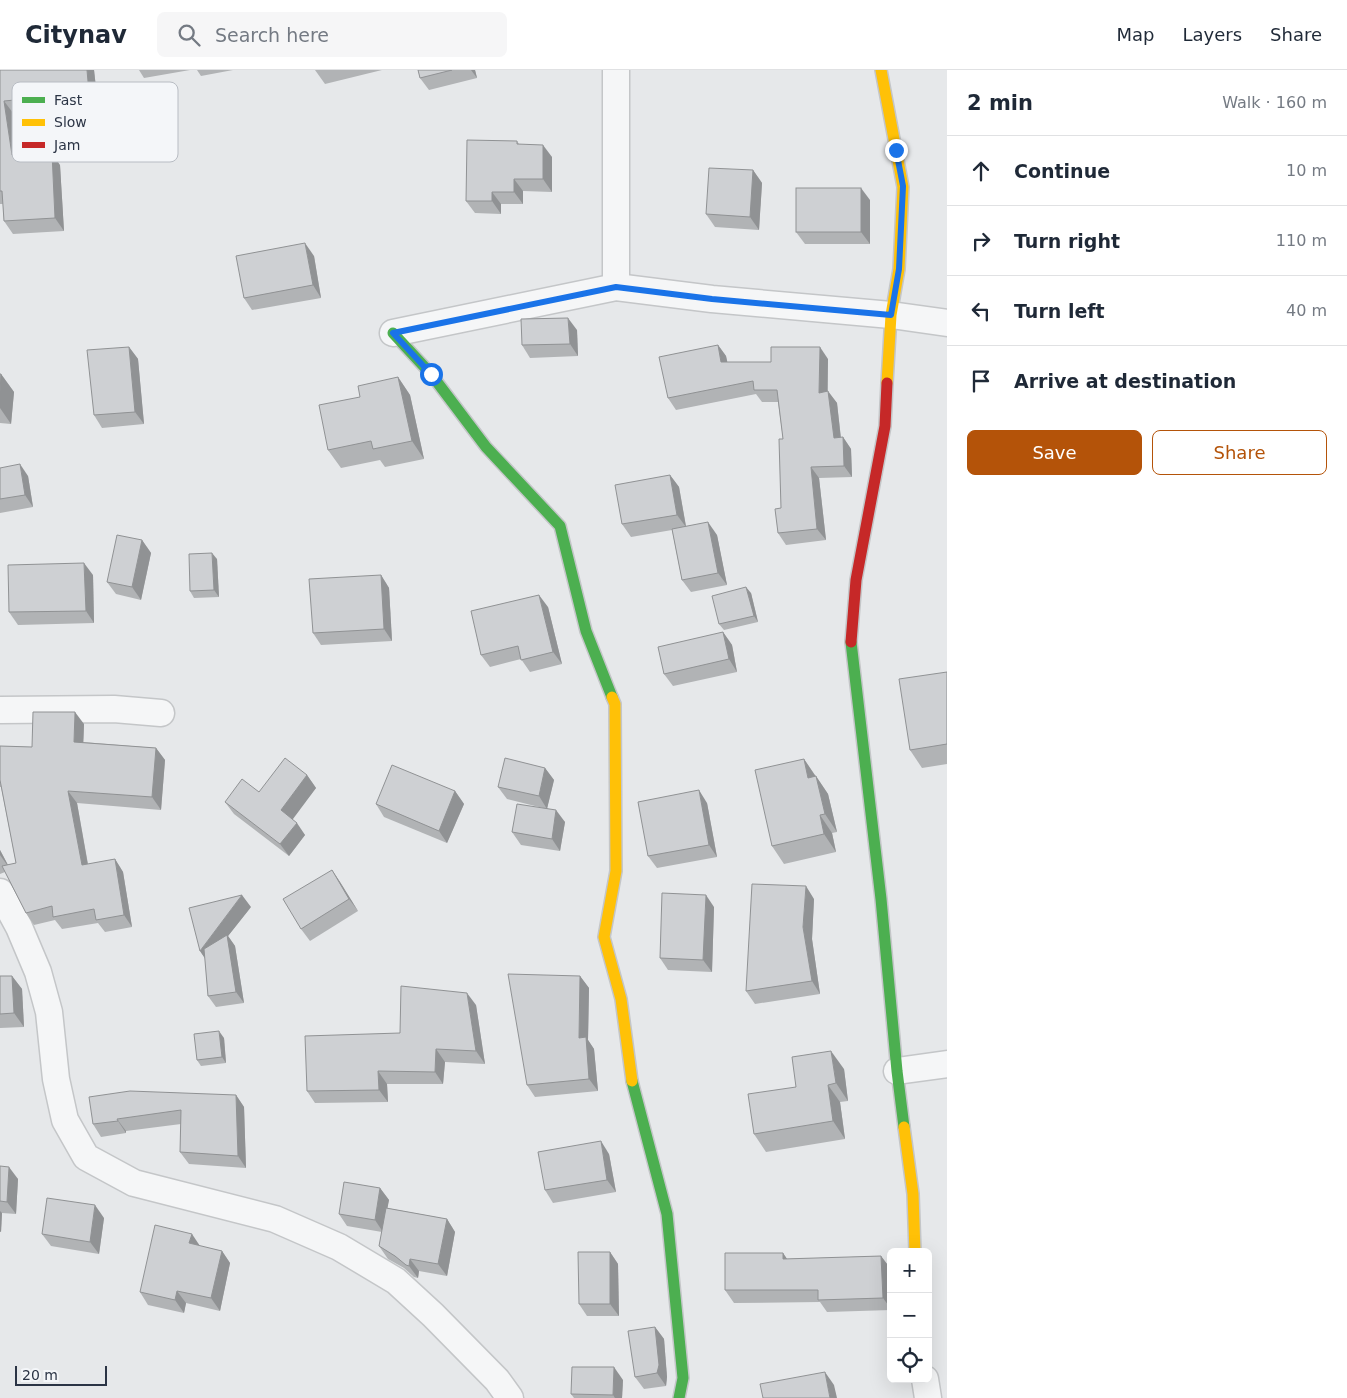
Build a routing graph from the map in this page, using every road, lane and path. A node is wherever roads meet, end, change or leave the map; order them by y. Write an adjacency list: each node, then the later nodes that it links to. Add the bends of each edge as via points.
1 (616, 70): 3 (street)
2 (881, 70): 4 (street, via 903,186 899,269)
3 (616, 287): 4 (street); 6 (street)
4 (891, 315): 5 (street); 11 (street, via 885,426 856,580 851,644)
5 (947, 323)
6 (393, 333): 15 (street, via 431,374 486,447 560,526 586,630 615,704 616,871 604,937 621,999 633,1090 667,1214 683,1378)
7 (0, 710): 8 (street, via 114,709)
8 (162, 713)
9 (0, 892): 14 (street, via 38,972 49,1012 56,1080 65,1120 86,1157 134,1183 275,1219 339,1247 396,1281 497,1380)
10 (947, 1064): 11 (street)
11 (897, 1071): 12 (street, via 912,1194)
12 (915, 1248)
13 (926, 1383): 16 (street)
14 (510, 1398)
15 (679, 1398)
16 (928, 1398)

